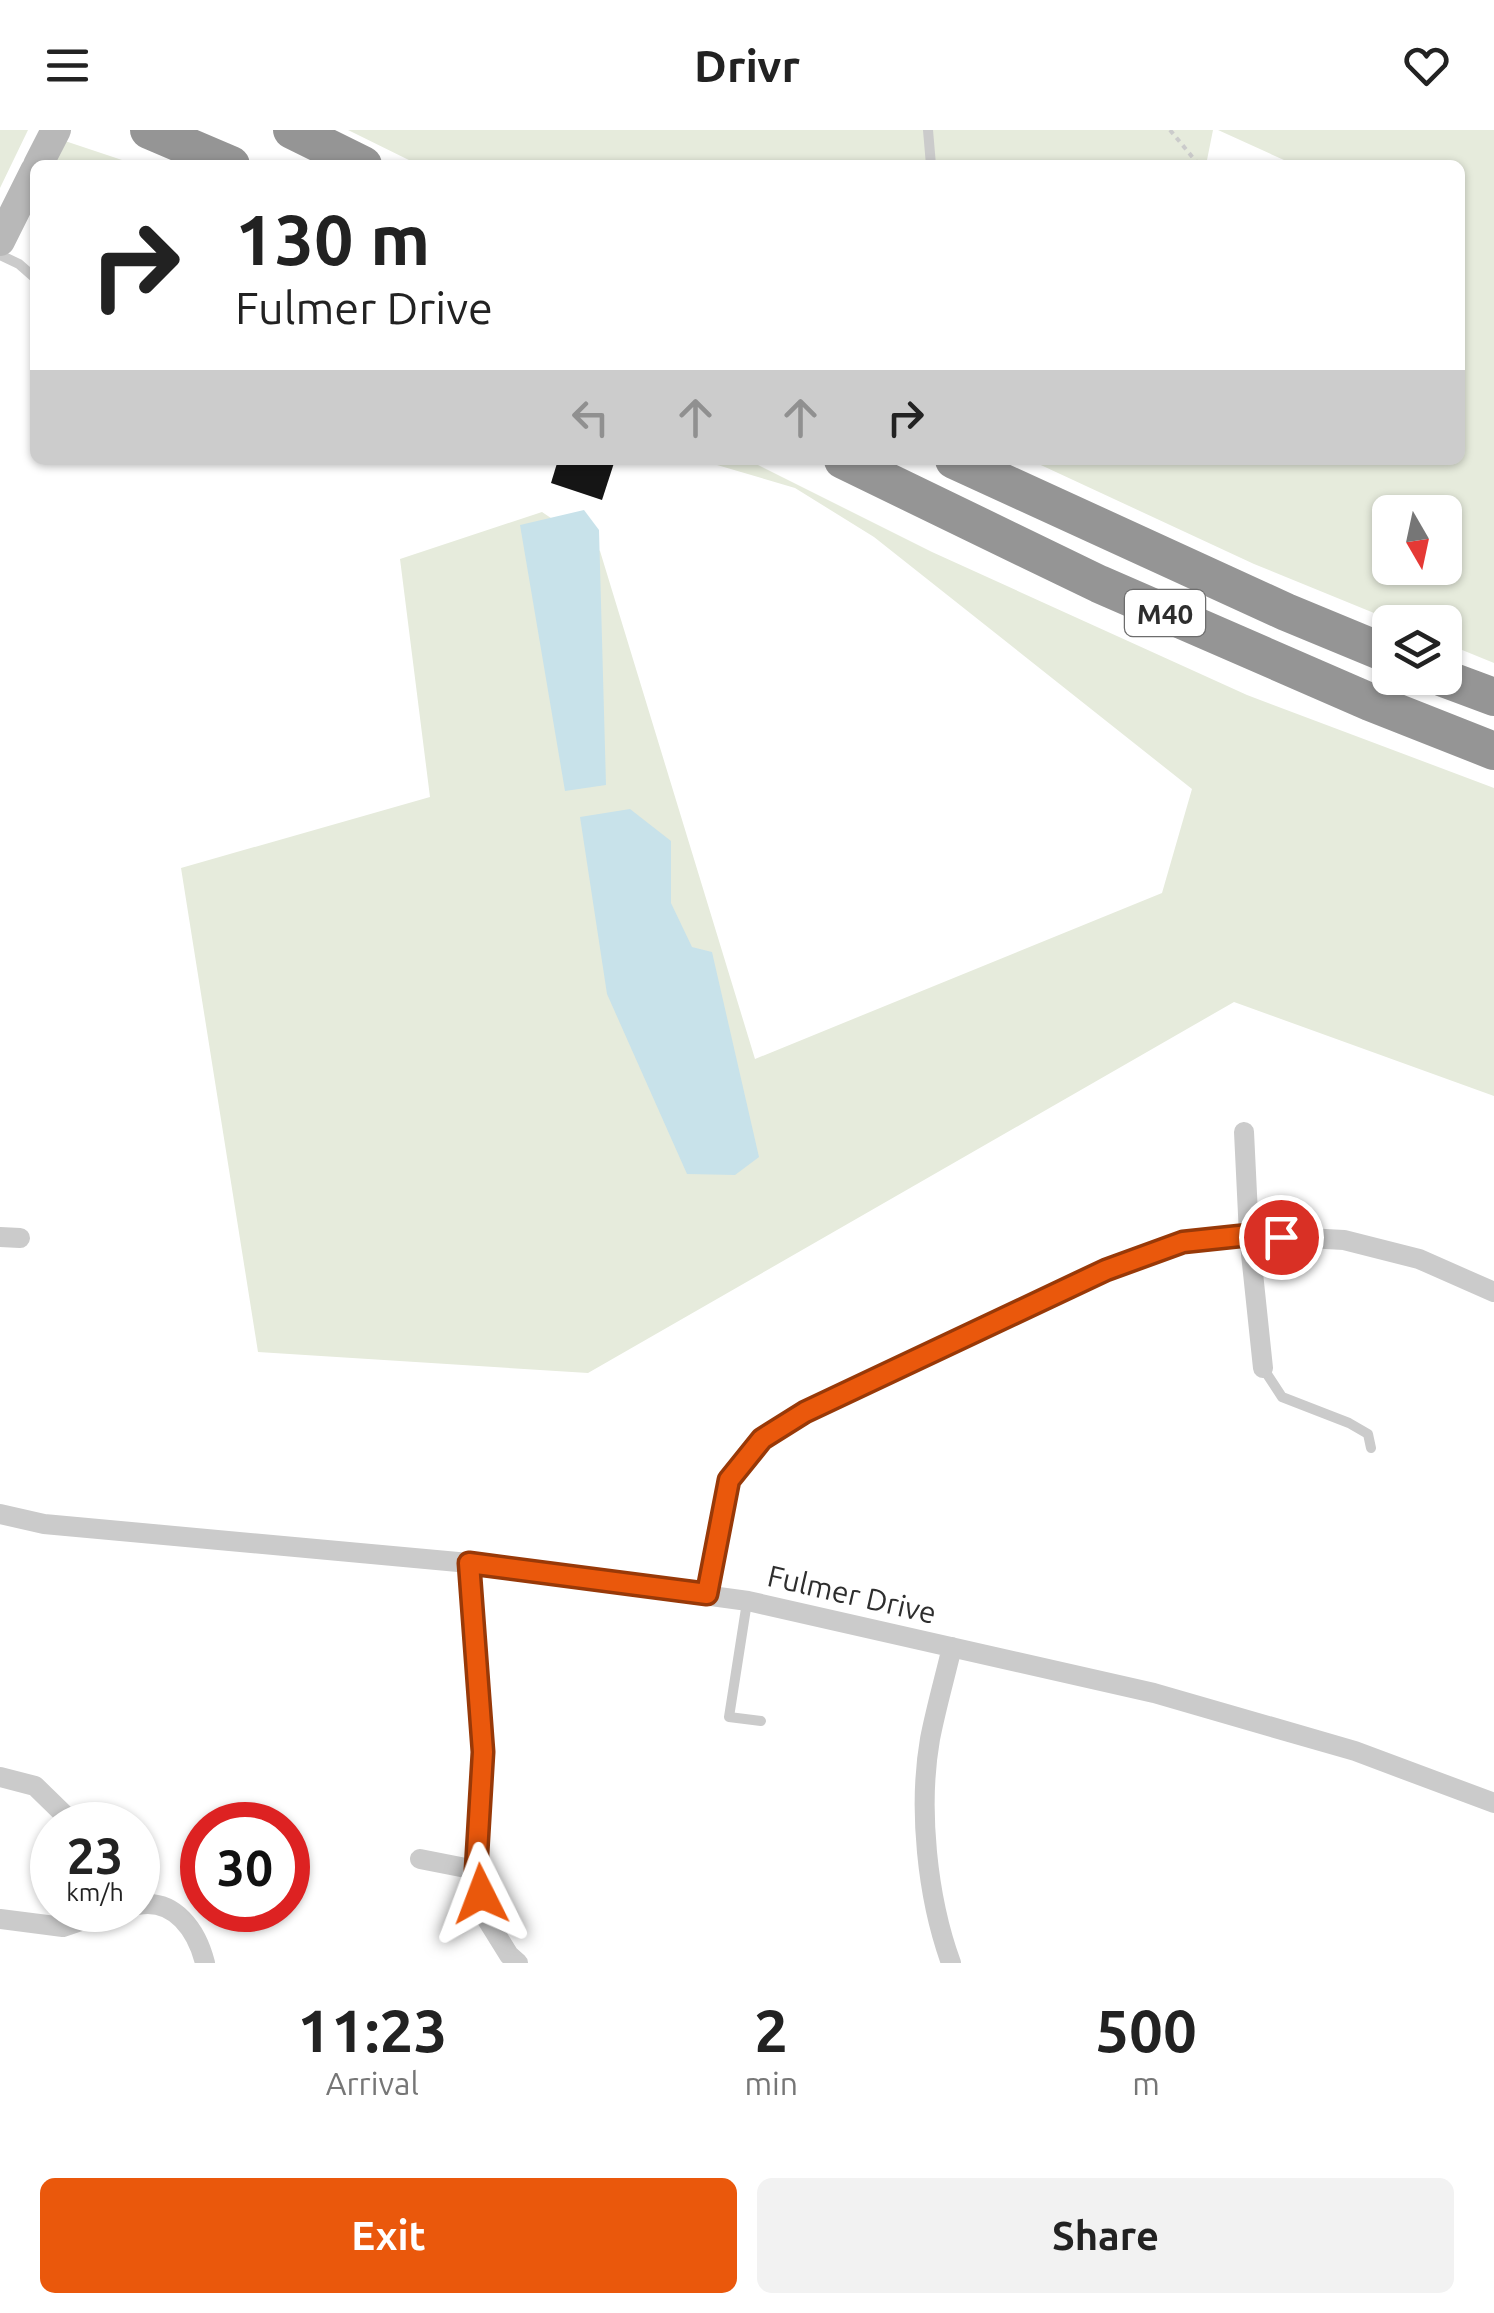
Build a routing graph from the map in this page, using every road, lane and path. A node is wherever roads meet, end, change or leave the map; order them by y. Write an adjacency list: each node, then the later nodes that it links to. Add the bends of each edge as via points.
1 (149, 130): 7 (highway)
2 (292, 130): 8 (highway)
3 (928, 130): 9 (lane)
4 (1170, 130): 10 (path)
5 (54, 133): 6 (street)
6 (41, 160)
7 (219, 160)
8 (353, 160)
9 (931, 160)
10 (1195, 160)
11 (30, 182): 12 (street)
12 (0, 241)
13 (0, 254): 14 (lane)
14 (30, 274)
15 (853, 465): 20 (highway, M40, via 1099,584)
16 (965, 465): 17 (highway, M40)
17 (1372, 648)
18 (1462, 685): 19 (highway)
19 (1494, 697)
20 (1494, 751)
21 (1244, 1132): 22 (street)
22 (1249, 1235): 23 (street, via 1344,1240 1418,1260); 24 (street); 28 (street, via 1183,1242 1106,1270 805,1412 762,1439 729,1480)
23 (1494, 1292)
24 (1264, 1368): 25 (lane, via 1282,1397 1349,1423 1368,1434)
25 (1371, 1448)
26 (0, 1514): 27 (street, Fulmer Drive, via 44,1524)
27 (469, 1563): 28 (street, Fulmer Drive); 36 (street, via 483,1752)
28 (707, 1594): 29 (street, Fulmer Drive)
29 (748, 1600): 30 (street, Fulmer Drive); 31 (lane, via 729,1718)
30 (952, 1647): 34 (street, Fulmer Drive, via 1154,1693 1354,1751); 42 (street, via 930,1741 925,1836)
31 (761, 1721)
32 (0, 1777): 33 (street, via 34,1786)
33 (50, 1802)
34 (1494, 1803)
35 (420, 1859): 36 (street)
36 (476, 1870): 41 (street, via 486,1918)
37 (160, 1907): 40 (street, via 176,1912 200,1945)
38 (0, 1918): 39 (street)
39 (30, 1922)
40 (204, 1963)
41 (518, 1963)
42 (951, 1963)

